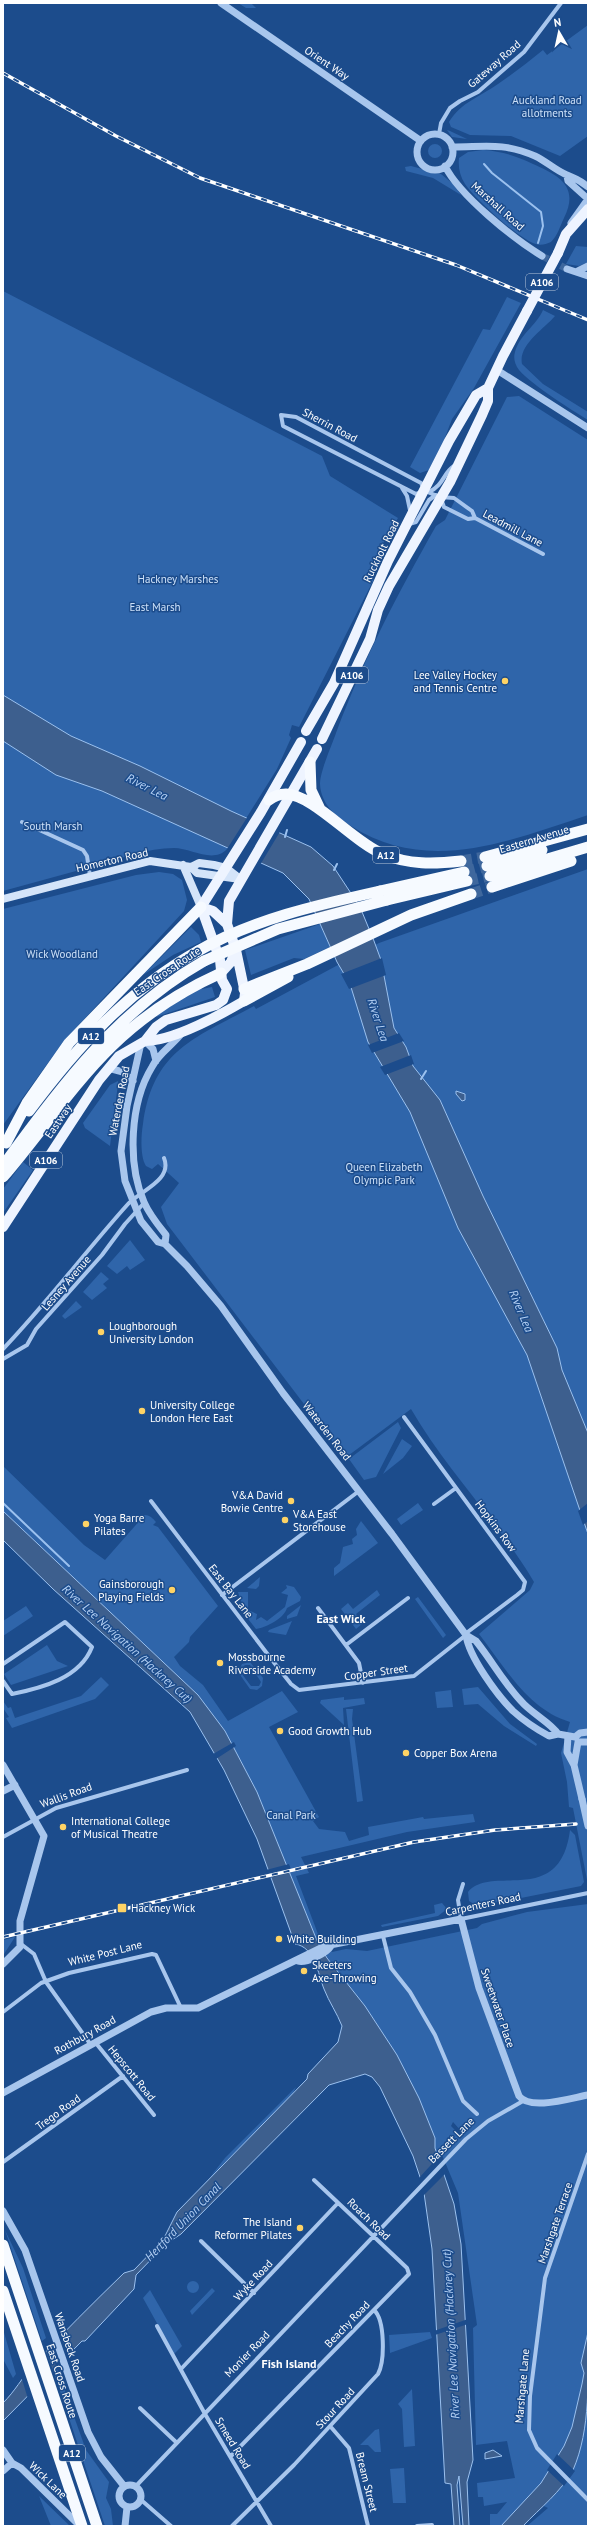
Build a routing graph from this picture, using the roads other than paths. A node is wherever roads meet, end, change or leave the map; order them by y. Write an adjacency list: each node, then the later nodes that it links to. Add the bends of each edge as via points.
1 (221, 3): 4 (street, Orient Way)
2 (561, 3): 3 (street, Gateway Road, via 524,52 478,92 450,108 441,123)
3 (439, 134): 4 (street, via 428,135); 5 (street, via 447,138)
4 (421, 141): 6 (street, via 418,154 423,164 433,169)
5 (452, 146): 6 (street, via 451,159); 7 (street, via 483,144 511,148 535,156)
6 (445, 166): 14 (street, Marshall Road, via 456,183 477,204)
7 (567, 176): 8 (street, via 574,176); 9 (street, via 568,181)
8 (588, 187)
9 (588, 199): 12 (street, Ruckholt Road / A106, via 576,214)
10 (588, 209): 12 (main road, Ruckholt Road / A106)
11 (588, 217): 13 (main road, Ruckholt Road / A106, via 571,237)
12 (570, 229): 13 (main road, Ruckholt Road / A106)
13 (565, 240): 19 (main road, Ruckholt Road / A106, bridge)
14 (542, 256)
15 (588, 266): 17 (street)
16 (567, 269): 17 (street)
17 (578, 271): 18 (street)
18 (588, 276)
19 (497, 370): 20 (main road, Ruckholt Road / A106); 21 (street)
20 (488, 388): 22 (main road, Ruckholt Road / A106, via 488,401); 24 (main road, Ruckholt Road / A106, via 476,396 464,413)
21 (588, 428)
22 (456, 465): 24 (street, via 449,470 440,485); 25 (main road, Ruckholt Road / A106)
23 (400, 486): 24 (street, Sherrin Road, via 416,494); 24 (street, Sherrin Road, via 283,426 281,415 296,417 421,483); 27 (street, via 406,493)
24 (427, 492): 25 (street, Leadmill Lane); 27 (main road, Ruckholt Road / A106)
25 (438, 496): 26 (street, Leadmill Lane, via 454,498 472,511); 26 (street, Leadmill Lane, via 444,507 468,519); 27 (street, via 429,500 416,522); 30 (main road, Ruckholt Road / A106, via 378,610 370,639)
26 (475, 518): 28 (street, Leadmill Lane)
27 (409, 520): 29 (main road, Ruckholt Road / A106, via 382,573 334,683)
28 (543, 554)
29 (306, 731)
30 (322, 740)
31 (301, 742): 35 (main road)
32 (317, 749): 33 (main road)
33 (310, 762): 34 (main road); 36 (highway, A12, via 311,790)
34 (291, 795): 35 (highway, via 276,795); 36 (highway, A12, via 302,798); 48 (main road)
35 (269, 800): 44 (main road)
36 (322, 813): 45 (highway, A12, via 362,843 395,858)
37 (22, 822): 46 (street, via 83,850 87,856)
38 (588, 829): 43 (highway)
39 (588, 836): 43 (highway, Eastern Avenue)
40 (588, 847): 43 (highway)
41 (588, 854): 49 (highway)
42 (187, 866): 44 (main road, Homerton Road, via 199,863); 46 (main road, Homerton Road, via 150,861); 47 (main road, via 197,873); 52 (main road)
43 (487, 866)
44 (226, 868): 47 (main road); 48 (main road)
45 (464, 871): 65 (highway, East Cross Route / A12, bridge, via 267,920 223,938 156,976 112,1013 76,1052); 67 (highway, East Cross Route / A12, bridge, via 386,900 278,929 204,961 158,990 108,1036 53,1098)
46 (90, 876): 51 (main road, Homerton Road)
47 (221, 878): 48 (main road); 52 (main road)
48 (240, 879): 53 (main road, via 229,901)
49 (492, 887)
50 (471, 894): 55 (highway, via 388,925)
51 (3, 899)
52 (201, 907): 53 (main road, via 213,911); 56 (main road, via 220,960); 65 (highway, A12, via 69,1043 27,1103)
53 (227, 924): 54 (main road)
54 (236, 950): 56 (main road); 58 (main road)
55 (307, 964): 58 (highway); 59 (highway)
56 (221, 973): 57 (main road); 68 (highway, A12, via 173,998 113,1046)
57 (226, 987): 58 (main road); 61 (main road, Eastway / A106, via 224,1000 216,1005 166,1020)
58 (244, 989): 59 (main road)
59 (244, 1001): 60 (main road, Eastway / A106)
60 (182, 1032): 61 (main road, Eastway / A106); 62 (street, Waterden Road)
61 (143, 1042): 62 (street, via 153,1049); 63 (main road, Eastway / A106, via 123,1053); 64 (street, Waterden Road)
62 (156, 1061): 69 (street, Waterden Road, via 145,1079 138,1100 134,1165)
63 (108, 1068): 64 (street, via 123,1072); 73 (main road, Eastway / A106)
64 (133, 1081): 70 (street, Waterden Road, via 122,1133 121,1151 123,1175)
65 (5, 1145)
66 (164, 1158): 69 (street, Lesney Avenue, via 166,1164 163,1174 156,1184)
67 (3, 1166)
68 (3, 1177)
69 (141, 1193): 70 (street, Lesney Avenue); 71 (street, Waterden Road)
70 (132, 1201): 72 (street, Waterden Road); 75 (street, Lesney Avenue)
71 (144, 1203): 72 (street, Lesney Avenue); 74 (street, Waterden Road, via 166,1235)
72 (137, 1212): 74 (street, Waterden Road, via 158,1242); 76 (street, Lesney Avenue, via 36,1329 27,1345)
73 (3, 1227)
74 (165, 1244): 79 (street, Waterden Road, via 195,1274 221,1306 283,1393)
75 (3, 1349)
76 (3, 1359)
77 (404, 1417): 78 (street, Hopkins Row)
78 (456, 1488): 81 (street); 85 (street, Hopkins Row, via 525,1582 523,1590)
79 (360, 1490): 82 (street); 85 (street, Waterden Road)
80 (151, 1501): 82 (street, East Bay Lane)
81 (434, 1504)
82 (222, 1595): 90 (street, East Bay Lane, via 290,1684)
83 (408, 1598): 86 (street)
84 (318, 1608): 86 (street)
85 (466, 1634): 89 (street, Copper Street, via 414,1676); 92 (street, Waterden Road, via 476,1641 521,1701); 92 (street, Waterden Road, via 468,1646 514,1712 549,1736)
86 (346, 1645): 89 (street, via 359,1663)
87 (3, 1664): 88 (street, via 65,1622 92,1647 84,1661 70,1675 12,1694)
88 (3, 1681)
89 (363, 1683): 90 (street, Copper Street)
90 (299, 1690)
91 (588, 1732): 93 (street, via 580,1733)
92 (558, 1734): 93 (street, Waterden Road)
93 (573, 1738): 94 (street, Waterden Road); 96 (street); 96 (street, via 567,1752)
94 (588, 1742)
95 (3, 1765): 98 (street)
96 (574, 1765): 101 (street, bridge)
97 (187, 1770): 100 (street, Wallis Road, via 44,1812)
98 (15, 1785): 99 (street); 100 (street)
99 (3, 1791)
100 (36, 1821): 102 (street); 107 (street, Wallis Road, via 44,1841 20,1921)
101 (588, 1826)
102 (3, 1837)
103 (463, 1884): 105 (street, via 458,1900)
104 (588, 1893): 105 (street, Carpenters Road)
105 (461, 1919): 106 (street, Carpenters Road); 116 (street, Sweetwater Place, via 487,2012 514,2088)
106 (383, 1936): 110 (street, via 328,1948 300,1958 198,2008); 117 (street, via 390,1965 410,1992 435,2035 463,2101)
107 (21, 1944): 108 (street); 109 (street, Hepscott Road, via 34,1954)
108 (3, 1964)
109 (46, 1982): 110 (street, White Post Lane, via 69,1973 154,1954 181,2003); 111 (street, White Post Lane); 112 (street, Hepscott Road)
110 (181, 2009): 112 (street, Rothbury Road, via 151,2012)
111 (3, 2012)
112 (93, 2043): 113 (street, Hepscott Road); 114 (street, Rothbury Road)
113 (123, 2076): 118 (street, Hepscott Road); 120 (street, Trego Road)
114 (3, 2093)
115 (588, 2095): 116 (street, via 537,2104)
116 (523, 2101): 124 (street, Bassett Lane, via 483,2124)
117 (477, 2114)
118 (154, 2115)
119 (588, 2154): 132 (street, Marshgate Terrace, via 545,2278)
120 (3, 2162)
121 (314, 2180): 122 (street, Roach Road)
122 (338, 2203): 124 (street, Roach Road); 131 (street, Wyke Road)
123 (3, 2211): 144 (street, Wansbeck Road, via 25,2250 94,2446)
124 (374, 2237): 129 (street, Roach Road, via 407,2268); 137 (street, Monier Road)
125 (201, 2241): 131 (street)
126 (3, 2245): 128 (highway, East Cross Route / A12)
127 (3, 2256): 128 (highway, A12)
128 (11, 2270): 152 (highway, East Cross Route / A12)
129 (409, 2274): 133 (street, Beachy Road)
130 (3, 2291): 151 (highway, A12)
131 (254, 2293): 135 (street, Wyke Road)
132 (542, 2299): 147 (street, Marshgate Lane, via 530,2396 529,2430 537,2448)
133 (374, 2310): 138 (street, Stour Road, via 380,2317 382,2367); 141 (street, Beachy Road)
134 (157, 2326): 135 (street, Smeed Road)
135 (181, 2369): 137 (street, Smeed Road)
136 (140, 2408): 139 (street)
137 (205, 2414): 139 (street, Monier Road); 141 (street, Smeed Road)
138 (330, 2426): 148 (street, Stour Road); 157 (street, Bream Street, via 349,2448)
139 (177, 2443): 145 (street, Monier Road)
140 (3, 2450): 142 (street, Wick Lane)
141 (231, 2456): 148 (street, Smeed Road)
142 (12, 2463): 143 (street); 151 (street, Wick Lane, via 21,2468)
143 (3, 2471)
144 (124, 2486): 145 (street); 149 (street, via 119,2499)
145 (136, 2486): 146 (street, via 140,2492)
146 (140, 2499): 149 (street, via 134,2506); 154 (street)
147 (588, 2500)
148 (257, 2501): 155 (street, Stour Road); 156 (street, Smeed Road)
149 (127, 2507): 153 (street)
150 (432, 2525): 159 (street)
151 (81, 2526)
152 (97, 2526)
153 (125, 2526)
154 (171, 2526)
155 (232, 2526)
156 (271, 2526)
157 (368, 2526)
158 (417, 2526): 159 (street)
159 (421, 2526)

